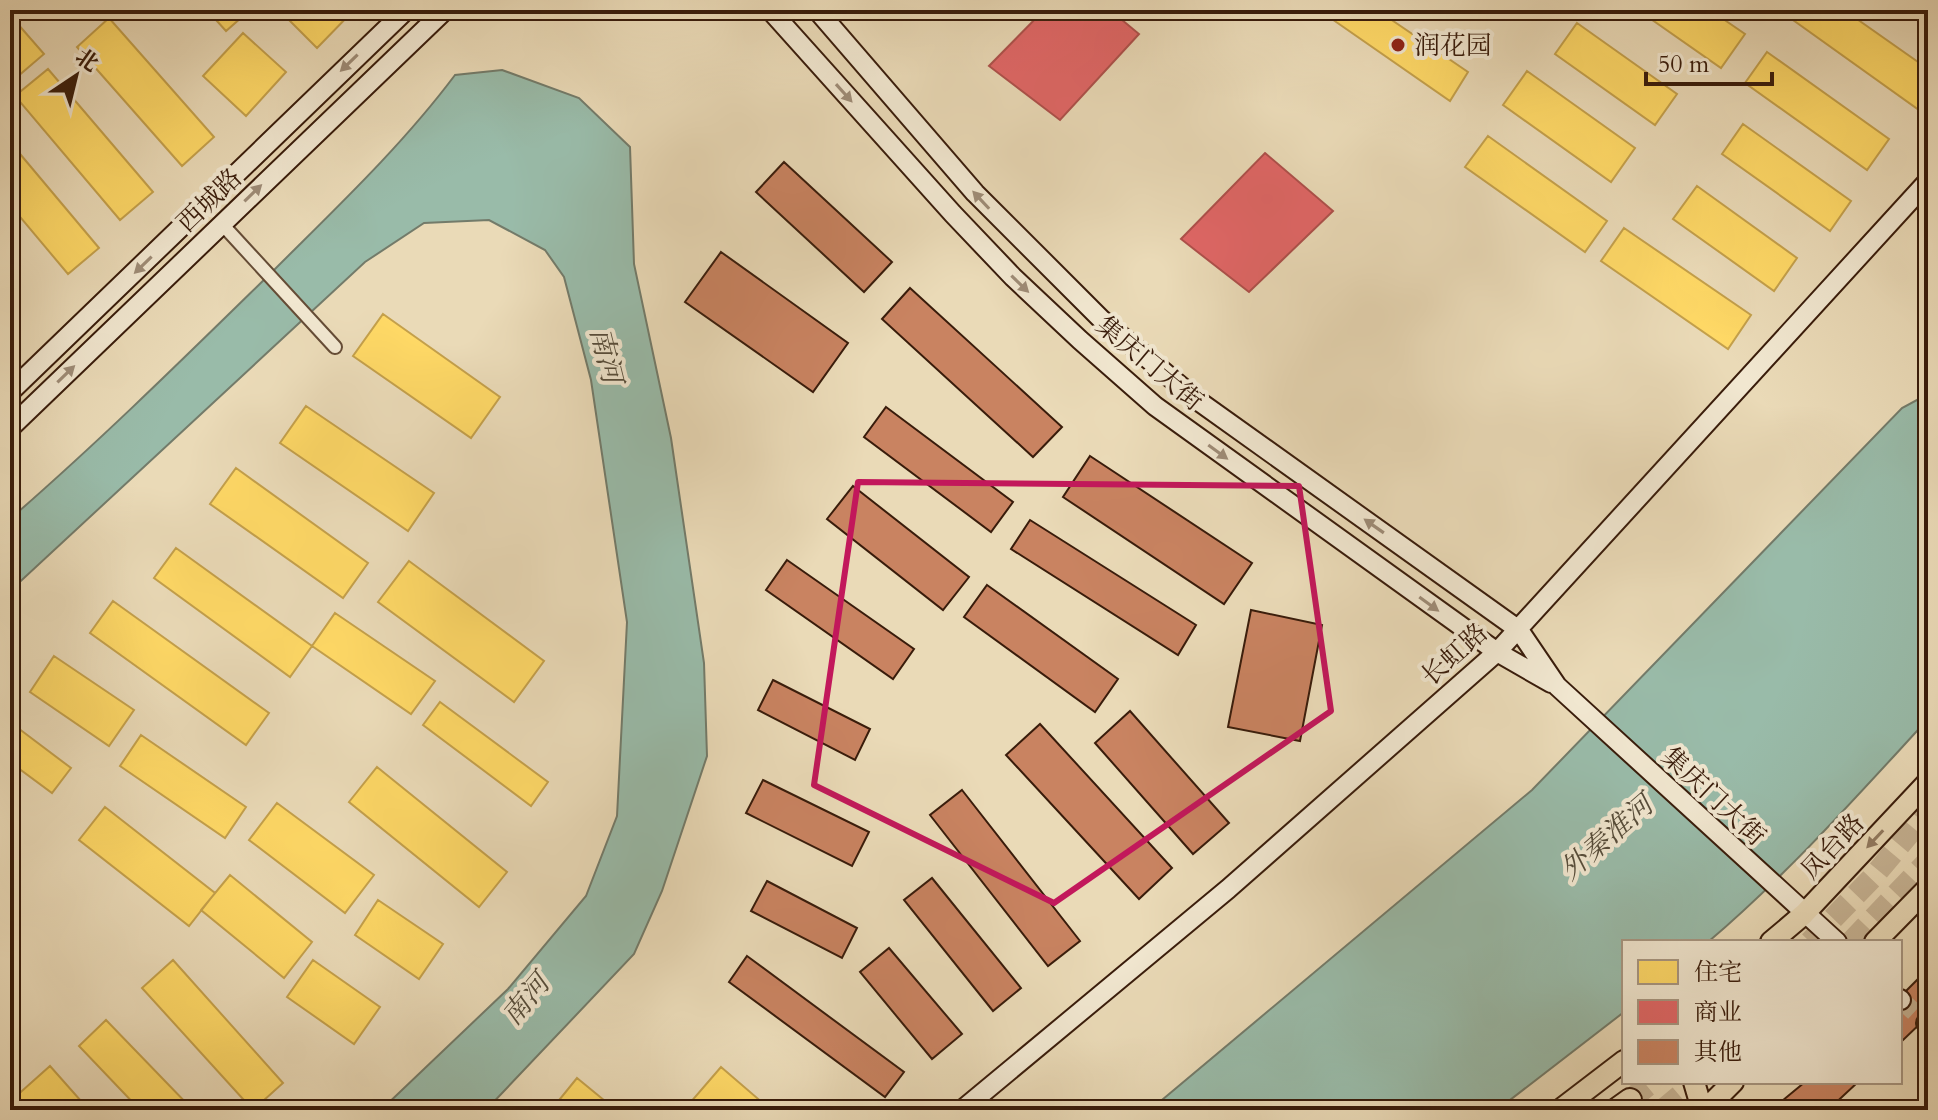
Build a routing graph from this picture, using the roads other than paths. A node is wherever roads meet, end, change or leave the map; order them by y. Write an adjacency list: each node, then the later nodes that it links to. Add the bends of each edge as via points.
1 (406, 10): 8 (main road, 西城路, one-way to 8)
2 (445, 10): 6 (main road, 西城路, one-way to 2)
3 (770, 10): 11 (main road, 集庆门大街, one-way to 11, via 1013,277 1133,387)
4 (817, 10): 10 (main road, 集庆门大街, one-way to 4, via 1197,400 1102,320 975,193)
5 (1928, 181): 10 (main road, 长虹路)
6 (222, 224): 7 (street); 9 (main road, 西城路, one-way to 6)
7 (335, 347)
8 (10, 392)
9 (10, 428)
10 (1519, 630): 11 (main road, 长虹路); 12 (main road, 集庆门大街)
11 (1497, 652): 12 (main road, 集庆门大街); 22 (main road, 长虹路, via 1228,889)
12 (1563, 691): 15 (main road, 集庆门大街)
13 (1928, 782): 15 (main road, 凤台路, one-way to 15)
14 (1928, 888): 18 (main road)
15 (1804, 914): 16 (main road, 凤台路); 17 (main road, 集庆门大街)
16 (1773, 940)
17 (1835, 940)
18 (1877, 940)
19 (1622, 1063): 23 (main road)
20 (1695, 1084): 24 (main road)
21 (1731, 1084): 25 (main road)
22 (962, 1110)
23 (1560, 1110)
24 (1698, 1110)
25 (1705, 1110)

